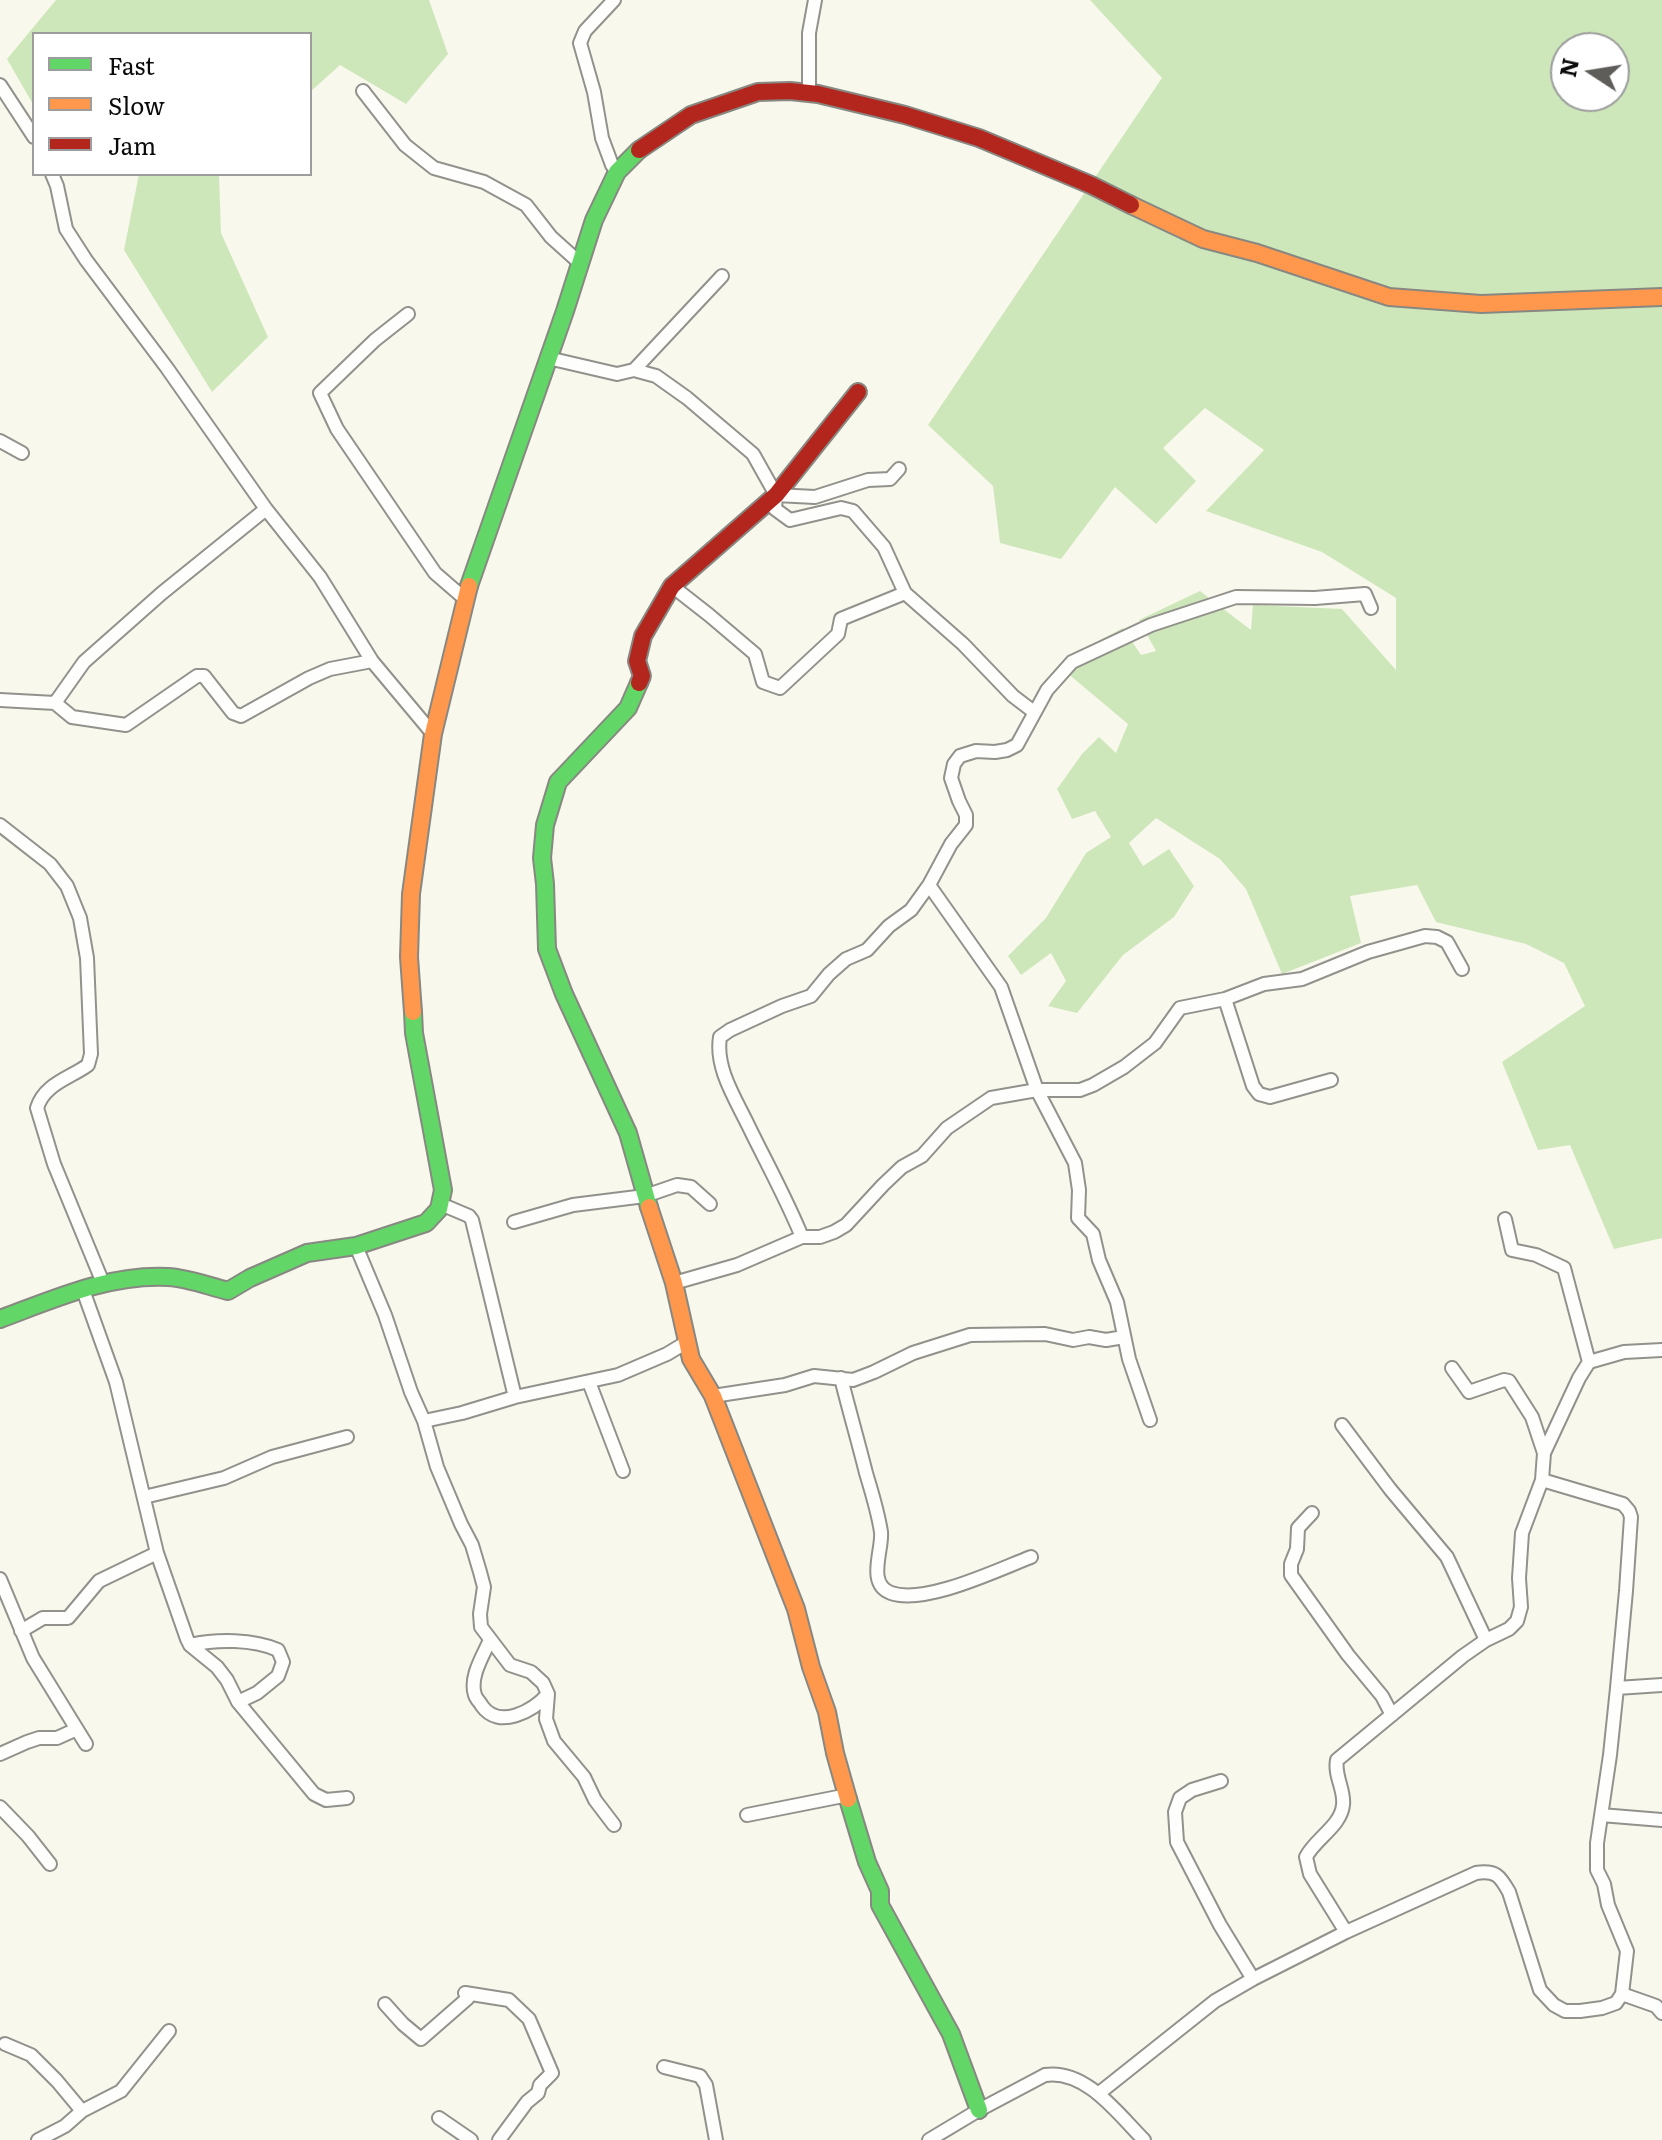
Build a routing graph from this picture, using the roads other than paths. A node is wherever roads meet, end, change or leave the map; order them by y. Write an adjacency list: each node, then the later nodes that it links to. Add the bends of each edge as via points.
1 (614, 0): 7 (street, via 580,43 602,138)
2 (815, 0): 5 (street)
3 (0, 85): 6 (street)
4 (363, 91): 9 (street, via 405,145 434,168 484,182 526,205)
5 (809, 93): 7 (street, via 758,92 691,115 644,145); 11 (street, via 979,138 1203,239 1389,297 1481,304)
6 (32, 134)
7 (617, 172): 9 (street)
8 (53, 176): 20 (street, via 66,229)
9 (581, 264): 13 (street)
10 (722, 276): 14 (street)
11 (1662, 297)
12 (408, 314): 23 (street, via 320,393 337,429 435,573)
13 (548, 358): 14 (street, via 617,374); 23 (street)
14 (634, 370): 19 (street, via 677,390 753,454)
15 (858, 392): 19 (street)
16 (0, 441): 17 (street)
17 (22, 453)
18 (899, 469): 19 (street, via 890,479 868,480 815,497)
19 (776, 495): 21 (street); 22 (street, via 775,509 790,520 841,508 853,511 884,547)
20 (266, 509): 25 (street, via 320,577); 27 (street, via 84,662)
21 (672, 586): 22 (street, via 755,654 763,682 780,688 838,634 841,619); 36 (street, via 643,636 637,661 642,676 628,708 558,782 542,858 547,949 628,1133)
22 (905, 593): 28 (street)
23 (465, 599): 29 (street)
24 (1371, 608): 28 (street, via 1365,594 1236,597 1151,625 1072,662)
25 (372, 661): 27 (street, via 309,678 241,716 204,676 126,725 72,717); 29 (street)
26 (0, 700): 27 (street)
27 (55, 703)
28 (1034, 712): 31 (street, via 1017,745 976,751 954,764 951,778 966,825)
29 (433, 734): 38 (street, via 411,894 409,957 414,1033)
30 (0, 825): 43 (street, via 50,864 67,886 80,918 91,1054 88,1065 46,1092 37,1108)
31 (929, 885): 35 (street, via 1001,987); 41 (street, via 911,910 867,950 846,959 811,996 720,1037 720,1061 731,1092)
32 (1462, 969): 33 (street, via 1447,942 1425,936 1302,979 1264,984)
33 (1225, 999): 34 (street, via 1259,1094 1270,1097); 35 (street, via 1180,1008 1155,1043 1093,1085)
34 (1331, 1080)
35 (1037, 1090): 41 (street, via 991,1098 902,1167 846,1225 820,1237); 47 (street, via 1075,1163 1078,1218 1093,1234)
36 (645, 1196): 37 (street, via 685,1185); 40 (street, via 573,1205); 44 (street)
37 (710, 1204)
38 (443, 1205): 42 (street, via 426,1223); 55 (street, via 472,1220)
39 (1505, 1219): 50 (street, via 1512,1250 1564,1268)
40 (514, 1222)
41 (802, 1237): 44 (street, via 737,1265)
42 (356, 1246): 43 (street, via 307,1253 228,1291 169,1277); 57 (street)
43 (103, 1283): 45 (street)
44 (674, 1283): 48 (street)
45 (83, 1290): 46 (street); 63 (street, via 116,1382)
46 (0, 1319)
47 (1124, 1337): 52 (street, via 970,1335 853,1380); 56 (street)
48 (687, 1342): 53 (street, via 618,1375); 54 (street)
49 (1662, 1350): 50 (street, via 1624,1352)
50 (1589, 1362): 60 (street)
51 (1452, 1368): 60 (street, via 1469,1392 1509,1381 1532,1417)
52 (841, 1378): 54 (street, via 814,1376); 66 (street, via 882,1537 880,1585 889,1593 915,1596)
53 (589, 1382): 55 (street); 61 (street)
54 (713, 1396): 81 (street, via 796,1609)
55 (515, 1397): 57 (street)
56 (1150, 1420)
57 (424, 1421): 69 (street, via 437,1467 472,1545 484,1587 481,1627)
58 (1342, 1425): 70 (street, via 1447,1557)
59 (347, 1437): 63 (street, via 272,1457 224,1478)
60 (1544, 1453): 62 (street)
61 (623, 1471)
62 (1542, 1480): 70 (street, via 1522,1533 1517,1621); 73 (street, via 1623,1504 1629,1511)
63 (144, 1497): 65 (street)
64 (1312, 1513): 76 (street, via 1298,1528 1291,1575)
65 (157, 1553): 68 (street, via 99,1581 68,1618 43,1618); 71 (street)
66 (1031, 1557)
67 (0, 1579): 68 (street)
68 (21, 1631): 77 (street)
69 (490, 1640): 74 (street, via 510,1665 531,1672); 74 (street, via 475,1682 475,1695 486,1711 514,1716)
70 (1486, 1640): 76 (street)
71 (190, 1645): 75 (street, via 217,1667); 75 (street, via 235,1641 278,1650 283,1662 278,1676)
72 (1662, 1685): 73 (street)
73 (1617, 1688): 85 (street)
74 (548, 1694): 87 (street, via 546,1719 554,1741)
75 (238, 1702): 82 (street, via 314,1794 326,1800)
76 (1392, 1715): 89 (street, via 1337,1760 1340,1816 1306,1857 1310,1874)
77 (77, 1729): 78 (street); 79 (street)
78 (86, 1744)
79 (0, 1754)
80 (1221, 1781): 90 (street, via 1180,1798 1175,1812 1177,1842)
81 (848, 1795): 84 (street); 98 (street, via 880,1905 951,2034)
82 (347, 1798)
83 (0, 1807): 88 (street)
84 (747, 1815)
85 (1601, 1815): 86 (street); 91 (street, via 1597,1870 1627,1951)
86 (1662, 1820)
87 (614, 1825)
88 (50, 1864)
89 (1346, 1932): 90 (street); 91 (street, via 1488,1871 1501,1877 1509,1892 1540,1990 1554,2005 1565,2011 1602,2008)
90 (1253, 1979): 97 (street, via 1215,2001)
91 (1622, 1994): 93 (street)
92 (385, 2004): 103 (street, via 421,2039 468,1998 465,1993 509,2000 529,2019 552,2073)
93 (1662, 2013)
94 (169, 2031): 99 (street, via 121,2091)
95 (5, 2044): 99 (street, via 31,2055)
96 (664, 2067): 104 (street, via 700,2076)
97 (1098, 2094): 98 (street, via 1057,2073); 106 (street)
98 (979, 2110): 105 (street)
99 (82, 2111): 101 (street)
100 (439, 2118): 102 (street)
101 (38, 2140)
102 (471, 2140)
103 (499, 2140)
104 (716, 2140)
105 (929, 2140)
106 (1144, 2140)

